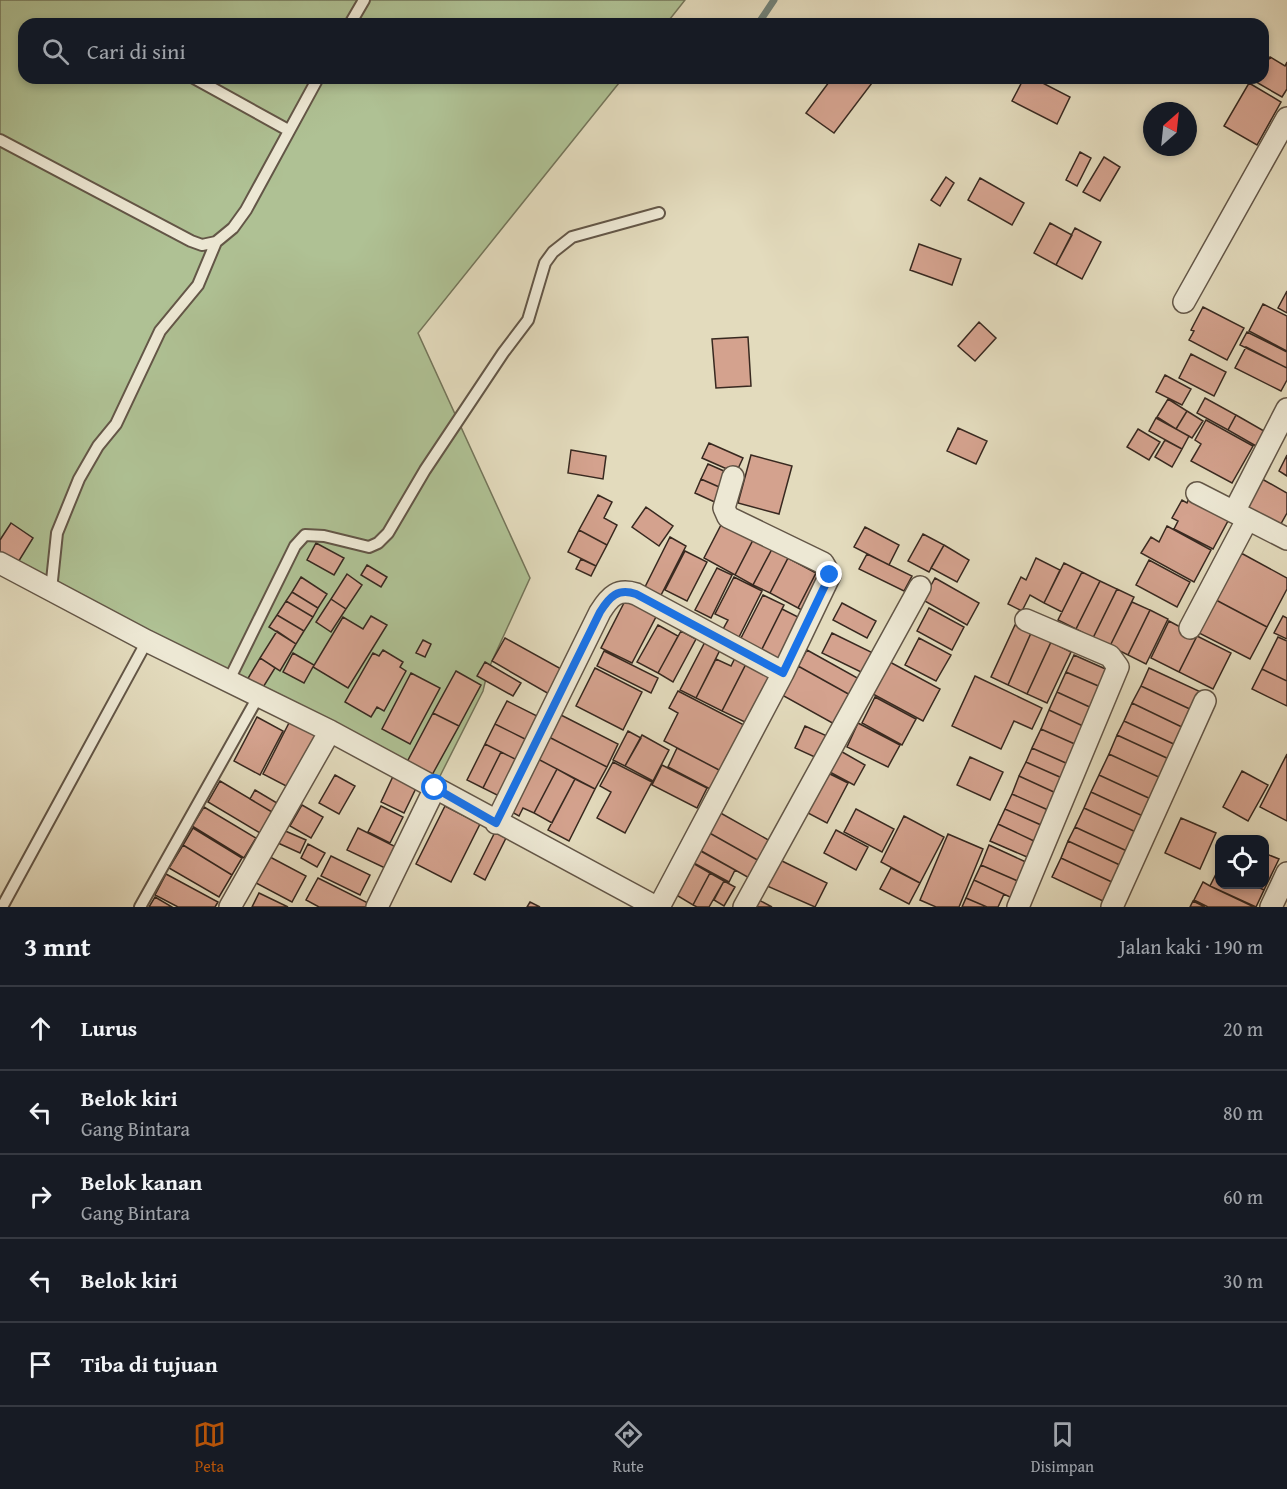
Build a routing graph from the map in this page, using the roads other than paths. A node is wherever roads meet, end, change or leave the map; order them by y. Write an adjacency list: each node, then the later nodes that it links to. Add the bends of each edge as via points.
1 (364, 0): 2 (lane)
2 (354, 18)
3 (205, 84): 6 (lane)
4 (314, 84): 6 (lane)
5 (1287, 118): 10 (street)
6 (288, 129): 9 (lane, via 246,210)
7 (0, 140): 9 (lane, via 191,241 202,245)
8 (659, 213): 23 (lane, via 572,237 553,252 545,263 528,320 425,470 388,533 369,547 305,535)
9 (216, 242): 18 (lane, via 198,285 160,331 116,424 79,479 57,533)
10 (1184, 302)
11 (1287, 409): 14 (street)
12 (733, 477): 22 (street, via 724,508 728,517 823,563 830,571)
13 (1197, 493): 14 (street)
14 (1241, 516): 15 (street); 20 (street)
15 (1287, 539)
16 (0, 563): 18 (street)
17 (920, 587): 35 (street)
18 (51, 590): 21 (street)
19 (1026, 620): 36 (street, via 1110,656 1118,667)
20 (1190, 627)
21 (147, 641): 23 (street); 30 (lane)
22 (783, 673): 28 (street, via 636,594 617,592 600,612); 34 (street)
23 (229, 680): 24 (street)
24 (258, 697): 26 (street); 31 (lane)
25 (1205, 701): 37 (street)
26 (330, 731): 27 (street); 32 (street)
27 (435, 788): 28 (street); 33 (street)
28 (496, 823): 34 (street)
29 (1287, 873): 38 (street)
30 (3, 907)
31 (140, 907)
32 (230, 907)
33 (377, 907)
34 (658, 907)
35 (744, 907)
36 (1018, 907)
37 (1112, 907)
38 (1271, 907)

